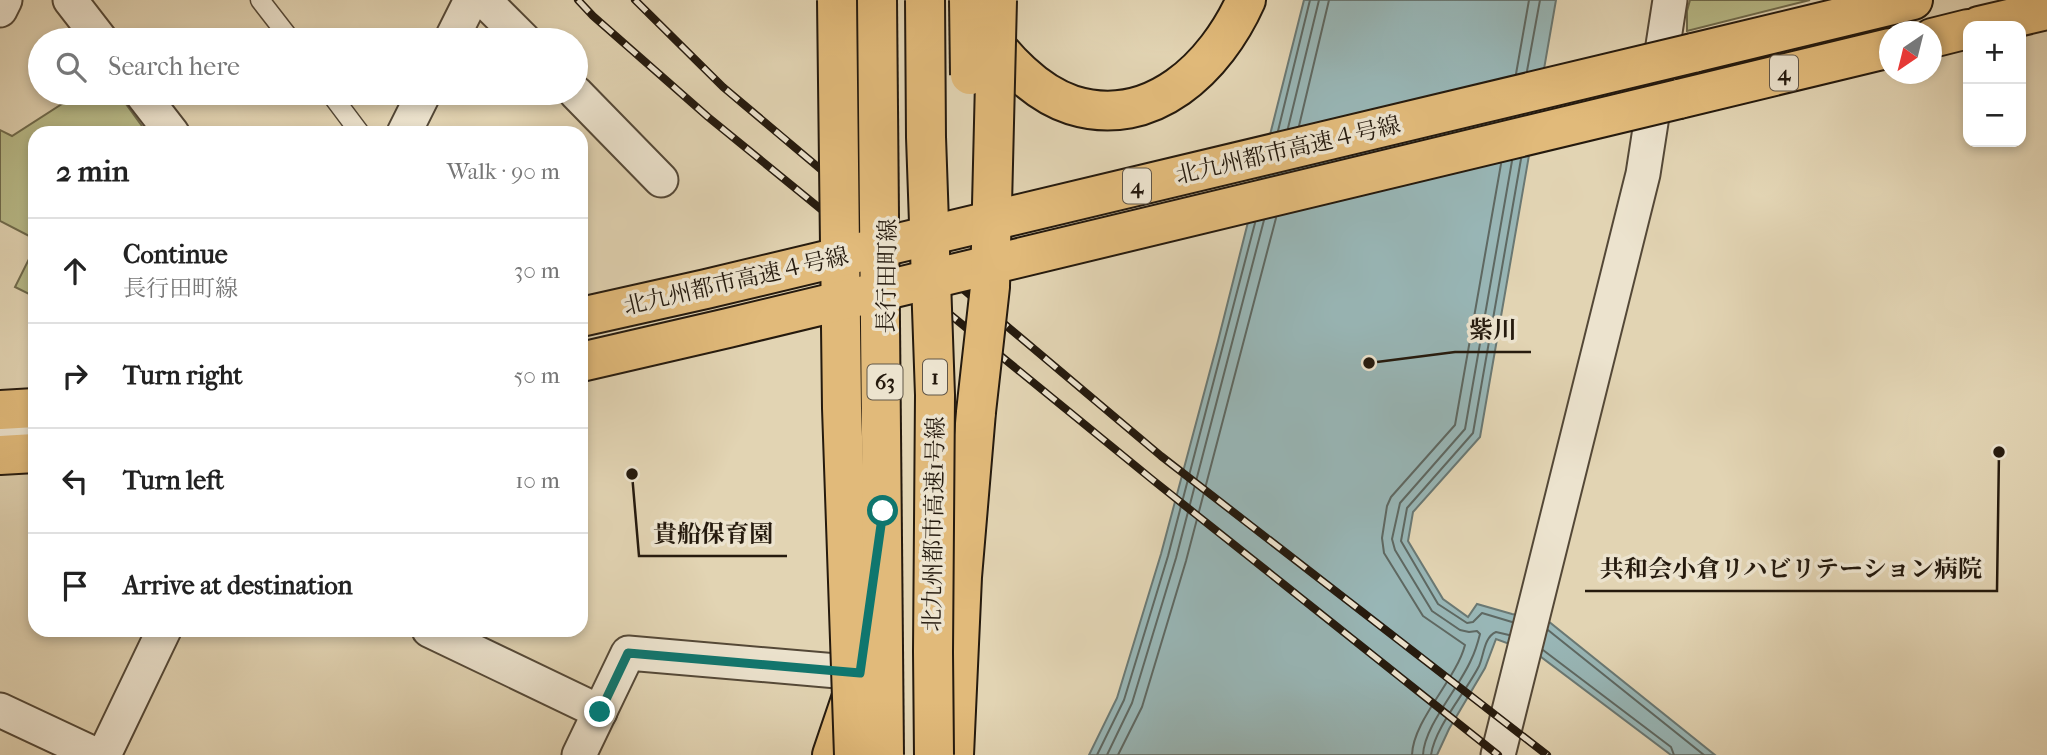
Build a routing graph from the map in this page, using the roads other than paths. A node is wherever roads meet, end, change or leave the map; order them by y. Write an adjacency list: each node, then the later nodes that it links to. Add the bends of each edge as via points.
1 (5, 0): 16 (street)
2 (70, 0): 19 (street)
3 (260, 0): 20 (lane)
4 (471, 0): 21 (street)
5 (484, 0): 22 (street)
6 (810, 0): 37 (main road, bridge)
7 (837, 0): 37 (main road, bridge)
8 (877, 0): 54 (main road, bridge)
9 (893, 0): 46 (main road, 長行田町線 / 63, via 883,511)
10 (925, 0): 55 (main road, 北九州都市高速1号線 / 1, bridge, via 935,395)
11 (968, 0): 13 (main road, via 982,28 1040,88 1071,105 1102,111 1132,109 1161,99 1193,76 1217,49); 39 (main road, bridge)
12 (997, 0): 39 (main road, bridge, via 990,287)
13 (1247, 0)
14 (1670, 0): 57 (street, via 1643,174)
15 (1913, 0): 34 (main road, 北九州都市高速４号線 / 4, bridge)
16 (0, 10)
17 (2047, 10): 18 (main road)
18 (2000, 21)
19 (92, 28)
20 (281, 28)
21 (457, 28)
22 (512, 28)
23 (1963, 30): 24 (main road)
24 (1942, 35)
25 (1879, 50): 35 (main road, 北九州都市高速４号線 / 4, bridge)
26 (150, 105): 30 (street)
27 (339, 105): 31 (lane)
28 (418, 105): 32 (street)
29 (588, 105): 33 (street)
30 (167, 126)
31 (355, 126)
32 (408, 126)
33 (662, 180)
34 (588, 315)
35 (588, 360)
36 (28, 408): 38 (main road)
37 (842, 408): 53 (main road, bridge)
38 (0, 410)
39 (976, 412): 56 (main road)
40 (0, 425): 41 (street)
41 (28, 439)
42 (28, 453): 43 (main road)
43 (0, 455)
44 (161, 637): 50 (street)
45 (444, 637): 48 (street)
46 (860, 673): 48 (street, via 628,653); 52 (main road, 長行田町線 / 63)
47 (0, 710): 49 (street)
48 (600, 712): 51 (street)
49 (96, 755)
50 (104, 755)
51 (579, 755)
52 (832, 755)
53 (853, 755)
54 (884, 755)
55 (934, 755)
56 (954, 755)
57 (1498, 755)

